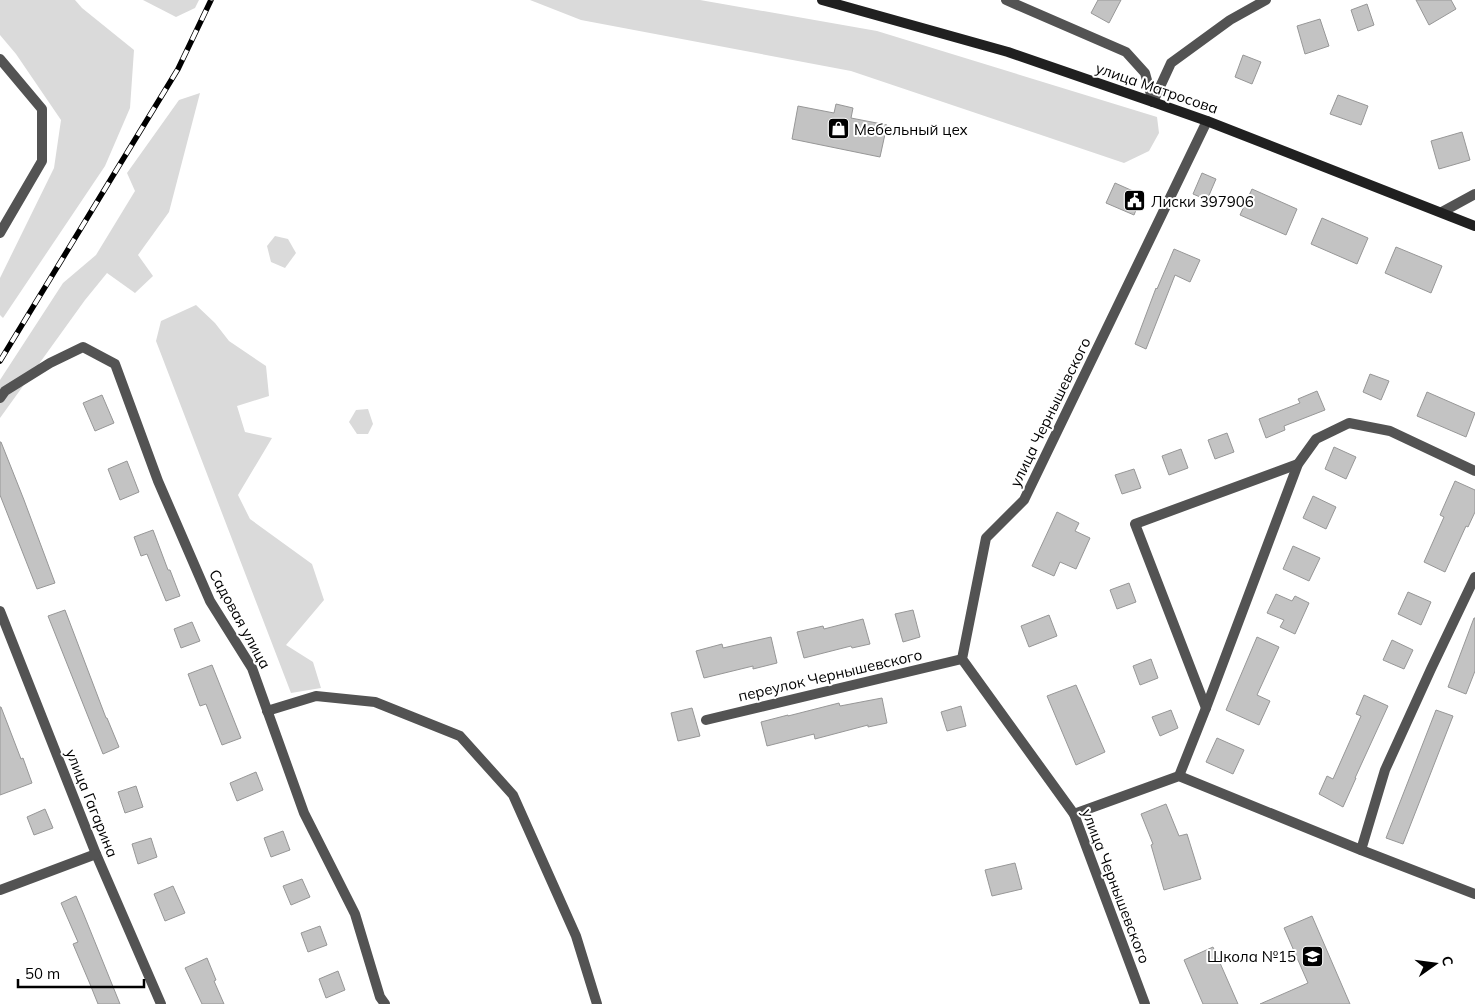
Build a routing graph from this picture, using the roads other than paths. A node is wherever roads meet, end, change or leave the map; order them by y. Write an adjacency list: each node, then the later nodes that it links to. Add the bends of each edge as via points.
1 (822, 0): 5 (main road, улица Матросова, via 1008,52)
2 (1006, 0): 5 (street, via 1126,52 1146,73)
3 (1266, 0): 5 (street, via 1230,20 1171,63)
4 (0, 59): 10 (street, via 42,109 42,161)
5 (1153, 102): 6 (main road, улица Матросова)
6 (1207, 121): 8 (main road, улица Матросова); 16 (street, улица Чернышевского, via 1024,500 986,538)
7 (1475, 194): 8 (street)
8 (1442, 212): 9 (main road, улица Матросова)
9 (1475, 226)
10 (0, 233)
11 (0, 398): 18 (street, Садовая улица, via 5,390 50,362 83,347 115,364 158,481 210,601 252,668)
12 (1298, 464): 13 (street, via 1316,439 1349,423 1390,431); 17 (street); 17 (street, via 1135,524)
13 (1475, 471)
14 (1475, 577): 22 (street, via 1386,770)
15 (0, 611): 23 (street, улица Гагарина)
16 (962, 659): 19 (street, переулок Чернышевского); 21 (street, улица Чернышевского)
17 (1206, 708): 20 (street)
18 (267, 711): 27 (street, Садовая улица, via 304,813 356,914 380,997); 28 (street, via 316,696 375,702 460,736 513,795 576,936)
19 (706, 720)
20 (1179, 776): 21 (street); 22 (street)
21 (1074, 814): 29 (street, улица Чернышевского)
22 (1361, 850): 25 (street)
23 (96, 854): 24 (street); 26 (street, улица Гагарина)
24 (0, 890)
25 (1475, 894)
26 (160, 1004)
27 (385, 1004)
28 (597, 1004)
29 (1145, 1004)

